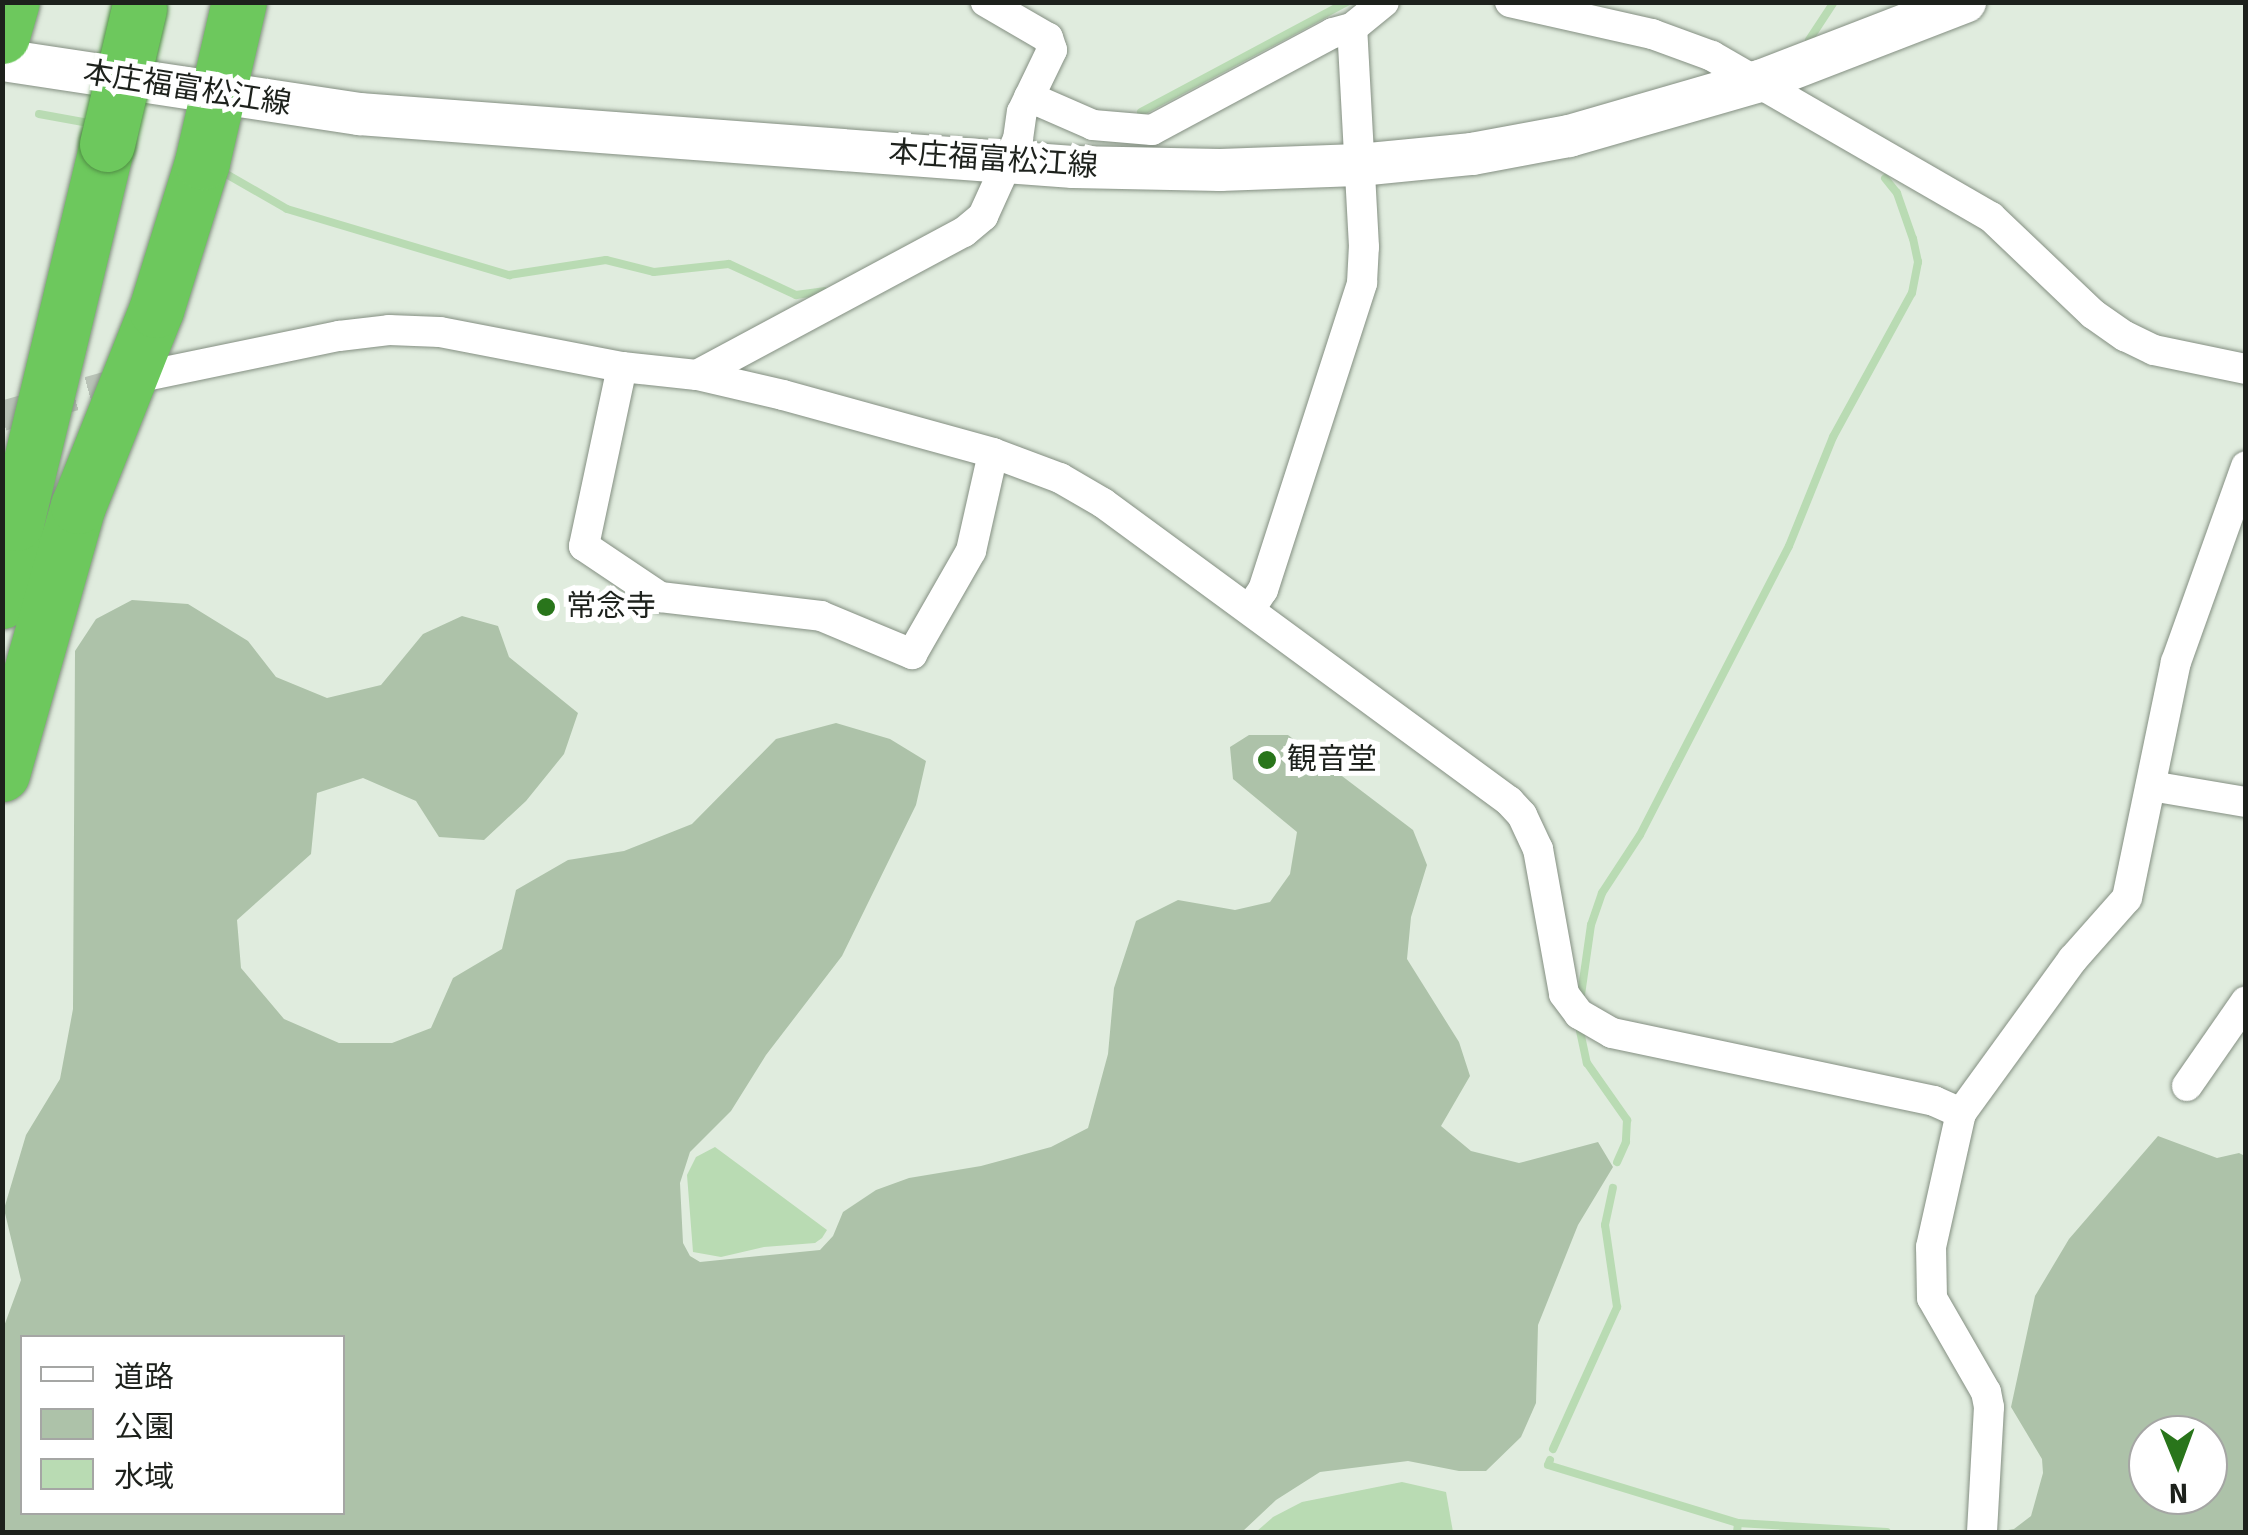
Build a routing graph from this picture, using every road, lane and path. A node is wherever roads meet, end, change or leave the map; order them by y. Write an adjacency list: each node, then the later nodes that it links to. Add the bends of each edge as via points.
1 (12, 2): 9 (highway)
2 (239, 2): 12 (highway)
3 (986, 2): 13 (street, via 1051,41)
4 (1384, 2): 8 (street)
5 (1510, 2): 11 (street, via 1652,34)
6 (1966, 2): 11 (main road, 本庄福富松江線)
7 (140, 6): 22 (highway, bridge)
8 (1352, 28): 13 (street, via 1152,130 1093,126); 15 (street)
9 (2, 36)
10 (2, 60): 12 (main road, 本庄福富松江線)
11 (1760, 81): 15 (main road, 本庄福富松江線, via 1569,136); 17 (street, via 1991,218 2125,336 2154,350)
12 (218, 95): 14 (main road, 本庄福富松江線, via 360,114); 24 (highway, via 156,310 78,506)
13 (1028, 97): 14 (street)
14 (1008, 162): 15 (main road, 本庄福富松江線, via 1220,170); 19 (street, via 984,216 964,232)
15 (1360, 165): 23 (street, via 1364,247 1354,313 1263,590)
16 (622, 367): 18 (street, via 497,340 389,330); 19 (street); 20 (street, via 584,546 660,598 821,616 912,654 971,551)
17 (2246, 369)
18 (150, 375)
19 (697, 375): 20 (street)
20 (994, 452): 23 (street, via 1079,488)
21 (2246, 466): 25 (street, via 2176,662)
22 (2, 601)
23 (1250, 609): 29 (street, via 1487,782 1522,815 1542,868 1564,994 1579,1014 1612,1033 1934,1101)
24 (2, 774)
25 (2151, 786): 26 (street); 29 (street, via 2127,898 2073,958)
26 (2246, 802)
27 (2246, 1000): 28 (street)
28 (2188, 1086)
29 (1962, 1113): 30 (street, via 1931,1247 1932,1298 1986,1392)
30 (1982, 1532)

